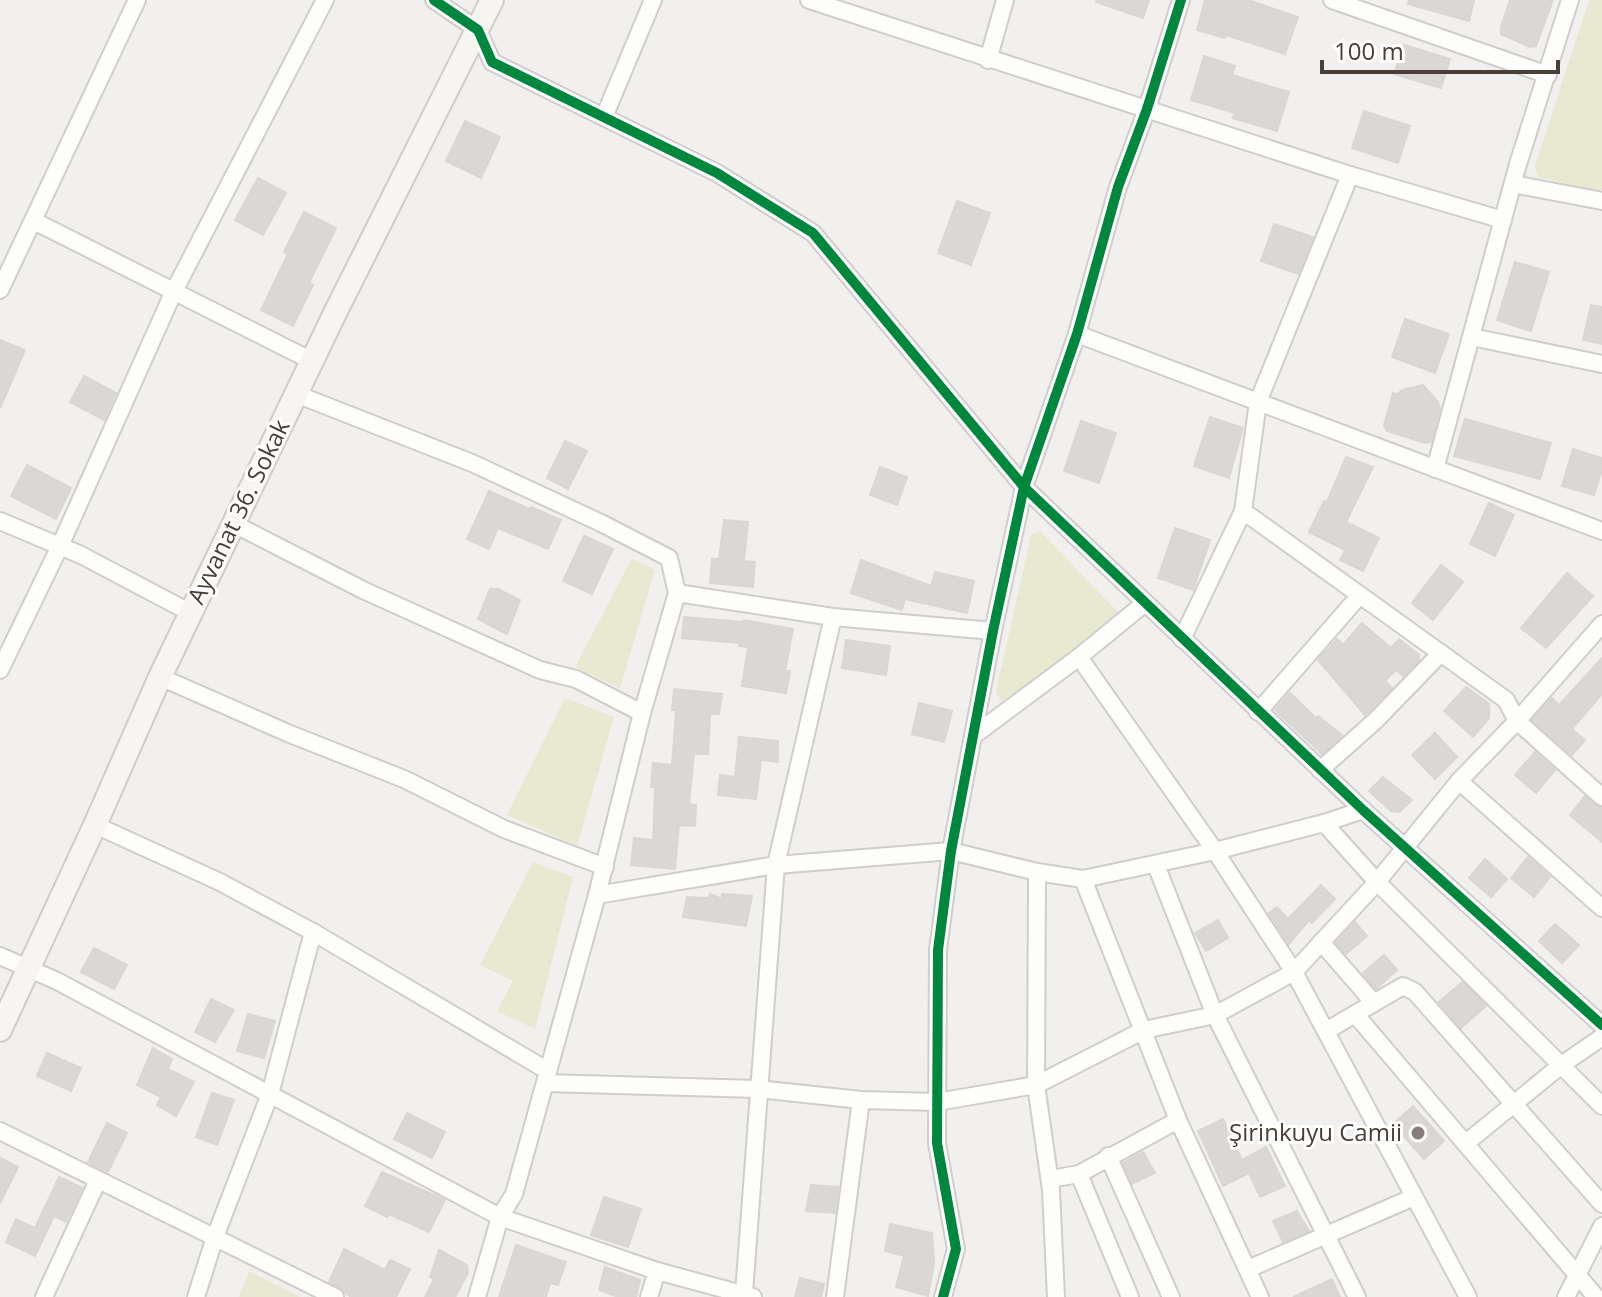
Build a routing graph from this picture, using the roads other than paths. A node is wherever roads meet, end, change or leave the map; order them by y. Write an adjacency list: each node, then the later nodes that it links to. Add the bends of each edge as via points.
1 (137, 0): 20 (street)
2 (325, 0): 22 (street)
3 (434, 0): 11 (street)
4 (492, 0): 11 (street, Ayvanat 36. Sokak)
5 (653, 0): 15 (street)
6 (809, 0): 12 (street)
7 (1005, 0): 12 (street)
8 (1181, 0): 14 (street)
9 (1332, 0): 13 (street)
10 (1570, 0): 13 (street)
11 (478, 30): 15 (street, via 492,62); 25 (street, Ayvanat 36. Sokak)
12 (988, 60): 14 (street)
13 (1548, 75): 17 (street)
14 (1147, 109): 16 (street); 23 (street, via 1118,187)
15 (604, 117): 30 (street, via 717,173 813,233)
16 (1350, 175): 19 (street); 28 (street)
17 (1513, 184): 18 (street); 19 (street)
18 (1602, 201)
19 (1503, 220): 24 (street)
20 (34, 221): 21 (street); 22 (street)
21 (0, 290)
22 (174, 291): 25 (street); 35 (street)
23 (1077, 334): 28 (street); 30 (street)
24 (1472, 337): 26 (street); 29 (street)
25 (312, 361): 27 (street, Ayvanat 36. Sokak)
26 (1602, 364)
27 (296, 394): 33 (street, Ayvanat 36. Sokak); 36 (street, via 472,463 669,558)
28 (1258, 402): 29 (street); 31 (street)
29 (1435, 469): 34 (street)
30 (1024, 487): 38 (street); 42 (street)
31 (1243, 511): 37 (street); 43 (street)
32 (0, 521): 35 (street)
33 (234, 524): 39 (street, Ayvanat 36. Sokak); 49 (street, via 363,590 540,670 576,679)
34 (1602, 531)
35 (60, 546): 39 (street); 46 (street)
36 (677, 593): 40 (street); 49 (street)
37 (1360, 595): 44 (street); 48 (street)
38 (1145, 603): 43 (street); 45 (street)
39 (191, 613): 47 (street, Ayvanat 36. Sokak)
40 (833, 617): 42 (street); 61 (street)
41 (1602, 624): 50 (street)
42 (993, 631): 51 (street)
43 (1182, 639): 48 (street)
44 (1441, 653): 50 (street, via 1506,700); 52 (street)
45 (1079, 657): 51 (street); 60 (street)
46 (0, 670)
47 (160, 677): 57 (street, Ayvanat 36. Sokak); 63 (street, via 404,779 504,829)
48 (1258, 712): 52 (street)
49 (642, 713): 63 (street)
50 (1517, 721): 53 (street); 54 (street)
51 (973, 736): 59 (street)
52 (1320, 770): 55 (street)
53 (1459, 781): 58 (street); 68 (street)
54 (1602, 797)
55 (1363, 810): 56 (street); 58 (street)
56 (1324, 823): 60 (street); 66 (street)
57 (95, 825): 69 (street); 72 (street, Ayvanat 36. Sokak)
58 (1405, 846): 66 (street); 77 (street)
59 (951, 851): 61 (street); 64 (street); 88 (street, via 938,950)
60 (1215, 851): 62 (street); 73 (street)
61 (776, 865): 67 (street); 85 (street)
62 (1156, 865): 65 (street); 76 (street)
63 (605, 867): 67 (street)
64 (1037, 872): 65 (street); 84 (street)
65 (1083, 879): 79 (street)
66 (1377, 882): 70 (street); 82 (street)
67 (597, 895): 83 (street)
68 (1602, 908)
69 (313, 932): 83 (street); 86 (street)
70 (1321, 942): 73 (street); 74 (street)
71 (0, 956): 72 (street)
72 (28, 967): 78 (street, Ayvanat 36. Sokak); 86 (street)
73 (1294, 972): 76 (street); 80 (street)
74 (1374, 1003): 75 (street); 89 (street, via 1403,986 1415,992)
75 (1355, 1014): 80 (street); 93 (street)
76 (1215, 1015): 79 (street); 102 (street)
77 (1602, 1025)
78 (0, 1030)
79 (1144, 1030): 84 (street); 91 (street)
80 (1326, 1031): 98 (street)
81 (1602, 1037): 82 (street)
82 (1560, 1066): 89 (street); 90 (street)
83 (546, 1077): 85 (street); 100 (street, via 514,1194)
84 (1036, 1085): 88 (street); 96 (street)
85 (758, 1089): 87 (street); 107 (street)
86 (270, 1094): 100 (street); 103 (street)
87 (861, 1100): 88 (street); 113 (street)
88 (937, 1102): 114 (street, via 937,1143 956,1249)
89 (1515, 1105): 93 (street); 99 (street)
90 (1602, 1106)
91 (1178, 1120): 94 (street); 104 (street)
92 (0, 1131): 97 (street)
93 (1466, 1143): 106 (street)
94 (1108, 1156): 95 (street); 117 (street)
95 (1079, 1174): 96 (street); 116 (street)
96 (1050, 1179): 115 (street)
97 (98, 1180): 103 (street); 108 (street)
98 (1414, 1197): 102 (street); 120 (street)
99 (1602, 1204)
100 (500, 1217): 105 (street); 111 (street)
101 (1602, 1226): 106 (street)
102 (1327, 1236): 104 (street); 119 (street)
103 (215, 1237): 109 (street); 110 (street)
104 (1248, 1269): 118 (street)
105 (657, 1271): 107 (street); 112 (street)
106 (1579, 1276): 121 (street); 122 (street)
107 (748, 1295)
108 (44, 1297)
109 (196, 1297)
110 (335, 1297)
111 (477, 1297)
112 (649, 1297)
113 (835, 1297)
114 (943, 1297)
115 (1056, 1297)
116 (1130, 1297)
117 (1171, 1297)
118 (1260, 1297)
119 (1357, 1297)
120 (1468, 1297)
121 (1566, 1297)
122 (1596, 1297)

